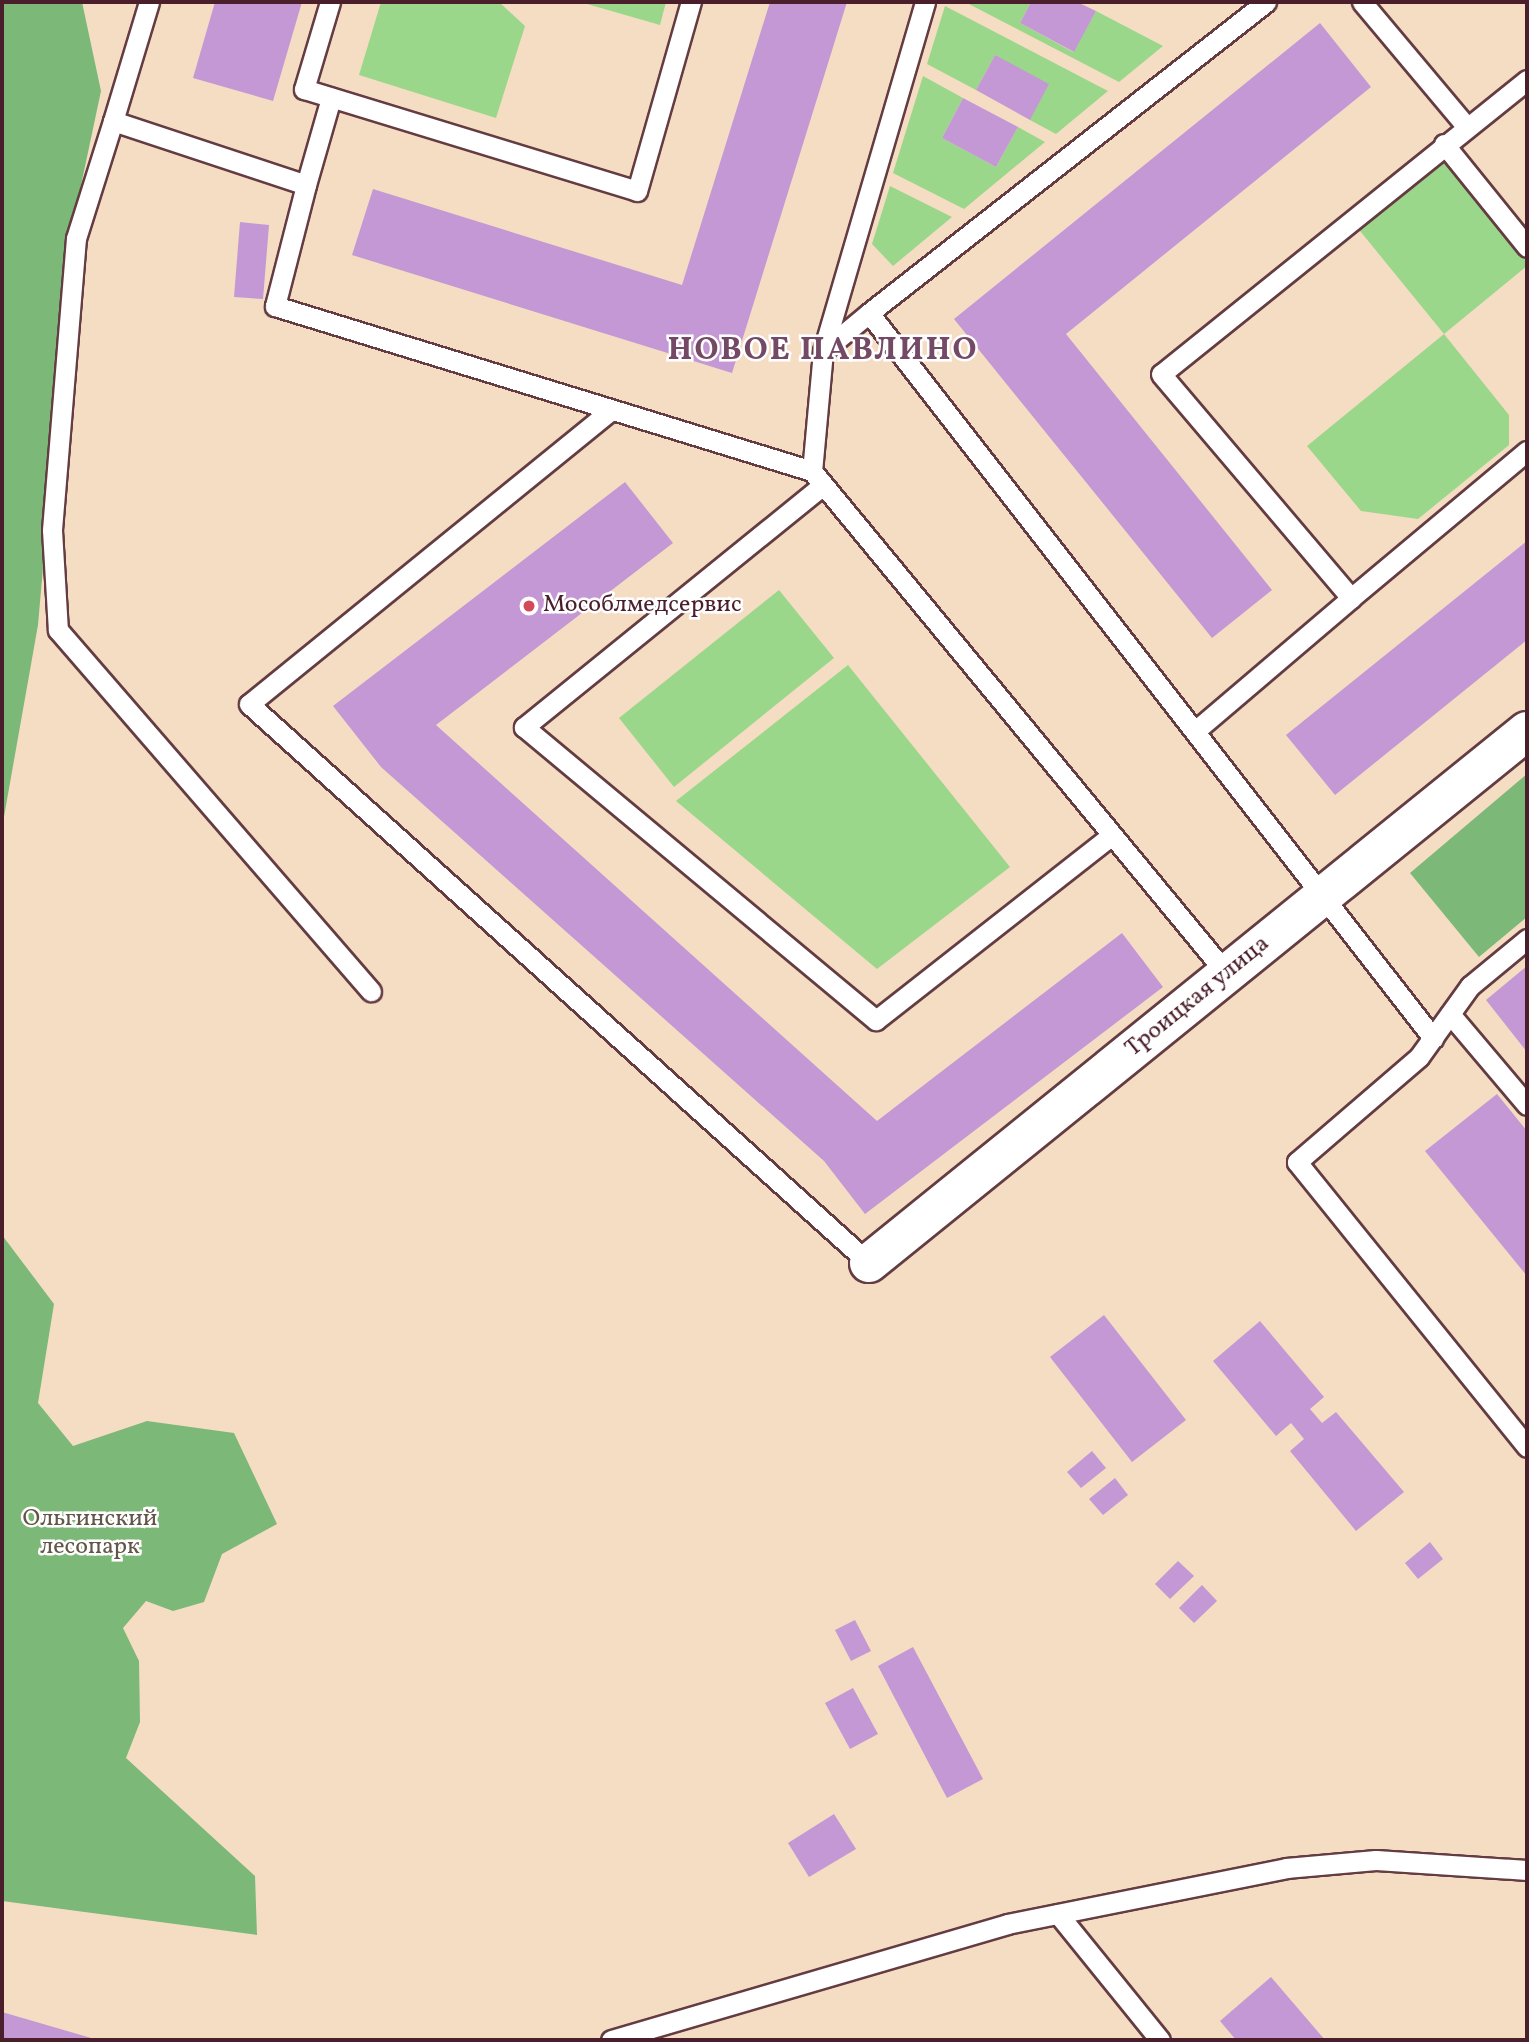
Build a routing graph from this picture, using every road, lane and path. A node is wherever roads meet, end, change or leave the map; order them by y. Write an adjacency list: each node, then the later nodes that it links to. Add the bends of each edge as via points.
1 (149, 2): 9 (lane)
2 (330, 2): 8 (lane, via 304,89)
3 (691, 2): 8 (lane, via 637,191)
4 (925, 2): 15 (lane)
5 (1266, 2): 14 (lane)
6 (1362, 2): 10 (lane)
7 (1527, 80): 10 (lane)
8 (331, 98): 12 (lane)
9 (113, 121): 12 (lane); 26 (lane, via 76,238 52,530 58,630)
10 (1466, 126): 11 (lane)
11 (1444, 144): 13 (lane); 19 (lane, via 1161,374)
12 (306, 185): 16 (lane, via 275,306)
13 (1527, 247)
14 (869, 313): 15 (lane); 20 (lane)
15 (823, 351): 18 (lane)
16 (611, 410): 18 (lane); 30 (lane, via 249,704)
17 (1527, 451): 19 (lane)
18 (817, 478): 22 (lane); 22 (lane, via 524,727 876,1020)
19 (1351, 598): 20 (lane)
20 (1195, 731): 23 (lane)
21 (1527, 731): 23 (street, Троицкая улица)
22 (1111, 836): 25 (lane)
23 (1323, 897): 25 (street, Троицкая улица); 28 (lane)
24 (1527, 939): 27 (lane, via 1470,986)
25 (1227, 974): 30 (street, Троицкая улица)
26 (371, 991)
27 (1450, 1014): 28 (lane); 29 (lane)
28 (1433, 1038): 31 (lane, via 1419,1057 1297,1162)
29 (1527, 1105)
30 (869, 1263)
31 (1527, 1447)
32 (1527, 1870): 33 (lane, via 1377,1860 1286,1868)
33 (1059, 1914): 34 (lane); 35 (lane)
34 (611, 2040)
35 (1160, 2040)

